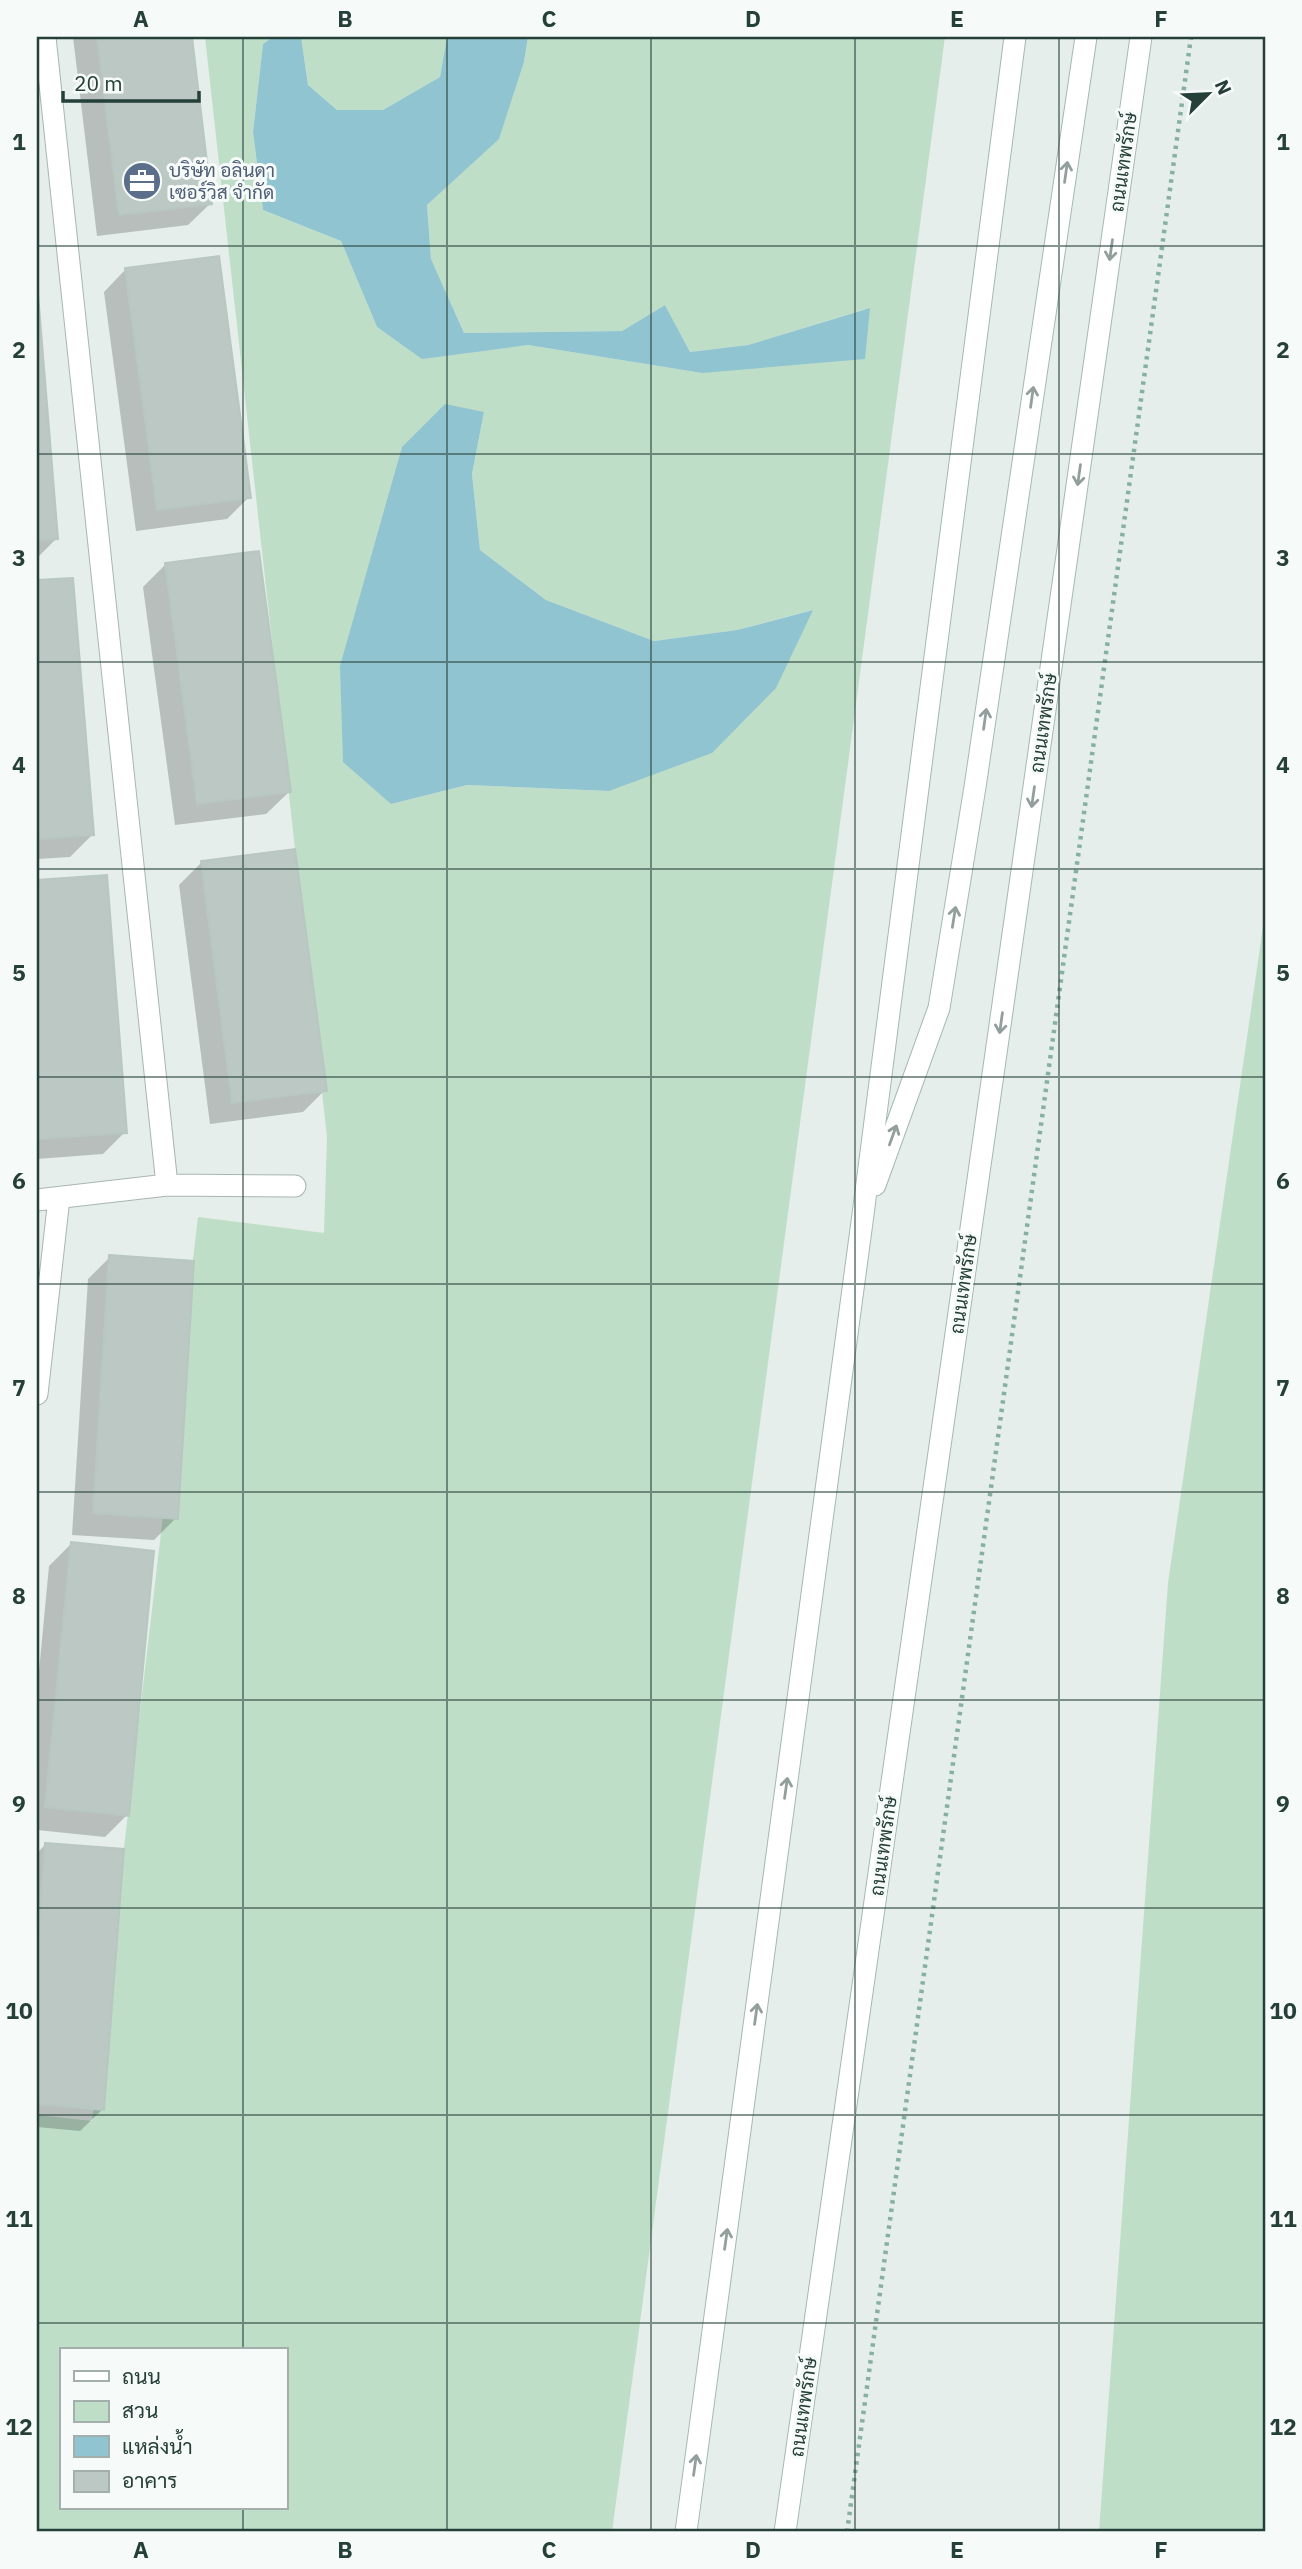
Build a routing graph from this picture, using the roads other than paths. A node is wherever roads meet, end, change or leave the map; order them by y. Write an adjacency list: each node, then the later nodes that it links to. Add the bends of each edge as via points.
1 (45, 37): 5 (main road)
2 (1014, 37): 9 (main road)
3 (1086, 37): 9 (main road, one-way to 3, via 939,1008)
4 (1141, 37): 12 (main road, ถนนเทพรักษ์, one-way to 12)
5 (167, 1185): 6 (main road); 7 (main road)
6 (295, 1186)
7 (59, 1198): 8 (main road); 10 (main road)
8 (37, 1200)
9 (862, 1223): 11 (main road, one-way to 9)
10 (37, 1394)
11 (686, 2532)
12 (785, 2532)

